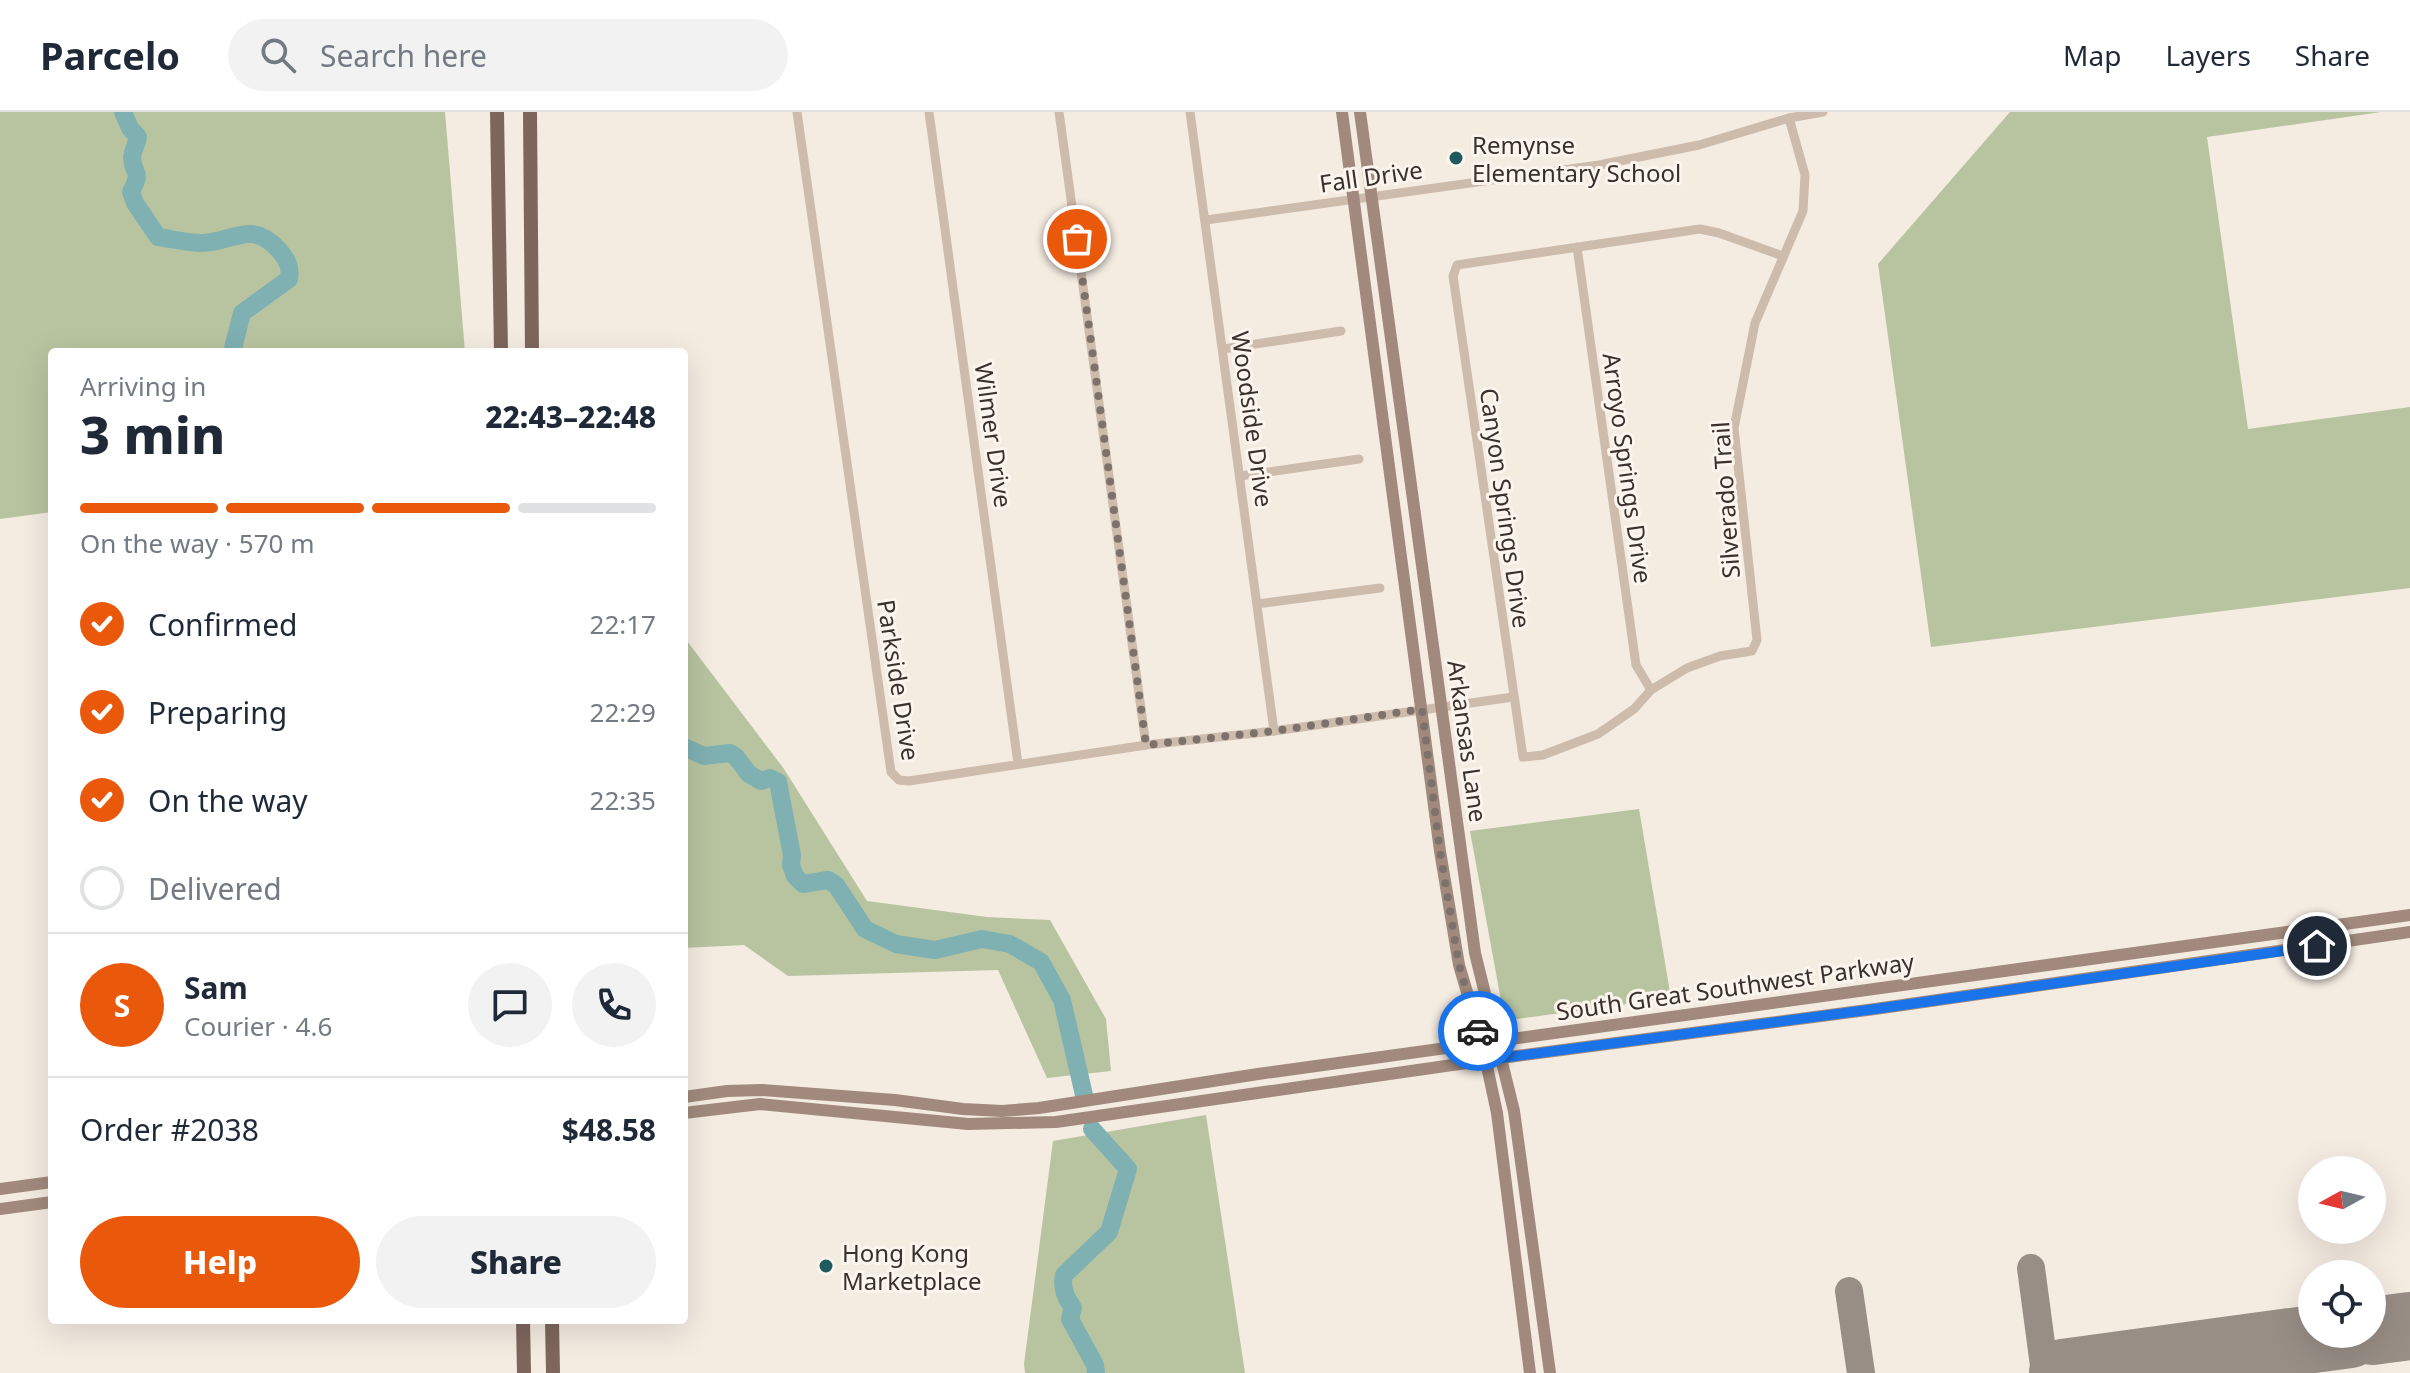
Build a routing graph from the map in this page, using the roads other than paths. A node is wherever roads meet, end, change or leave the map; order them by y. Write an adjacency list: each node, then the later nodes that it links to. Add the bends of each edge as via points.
1 (497, 112): 17 (main road)
2 (530, 112): 18 (main road)
3 (797, 112): 30 (street, Parkside Drive, via 891,772 909,781)
4 (929, 112): 30 (street, Wilmer Drive)
5 (1059, 112): 29 (street)
6 (1190, 112): 13 (street, Woodside Drive)
7 (1342, 112): 12 (main road, Arkansas Lane)
8 (1360, 112): 11 (main road, Arkansas Lane)
9 (1823, 112): 10 (street, Fall Drive)
10 (1789, 118): 11 (street, Fall Drive, via 1699,145 1599,165); 15 (street, Silverado Trail, via 1805,175 1803,211)
11 (1371, 197): 12 (street, Fall Drive); 26 (main road, Arkansas Lane)
12 (1354, 199): 13 (street, Fall Drive); 27 (main road, Arkansas Lane)
13 (1206, 220): 19 (street, Woodside Drive)
14 (1577, 247): 15 (street, via 1700,229); 24 (street, Arroyo Springs Drive, via 1636,665); 25 (street, Canyon Springs Drive, via 1457,265 1453,276)
15 (1783, 256): 24 (street, Silverado Trail, via 1755,323 1734,428 1757,640 1752,651 1687,668)
16 (1341, 331): 19 (street)
17 (501, 348)
18 (532, 348)
19 (1223, 349): 21 (street, Woodside Drive)
20 (1359, 459): 21 (street)
21 (1240, 476): 23 (street, Woodside Drive)
22 (1380, 588): 23 (street)
23 (1257, 604): 28 (street, Woodside Drive)
24 (1651, 690): 25 (street, Canyon Springs Drive, via 1598,734 1523,757)
25 (1513, 697): 26 (street, Parkside Drive)
26 (1441, 707): 27 (street, Parkside Drive); 37 (main road, Arkansas Lane, via 1475,953)
27 (1422, 709): 28 (street, Parkside Drive); 38 (main road, Arkansas Lane, via 1458,956)
28 (1274, 731): 29 (street, Parkside Drive)
29 (1146, 745): 30 (street, Parkside Drive)
30 (1018, 764)
31 (2410, 915): 33 (main road, South Great Southwest Parkway)
32 (2410, 932): 34 (main road, South Great Southwest Parkway)
33 (1871, 988): 34 (main road); 35 (main road, South Great Southwest Parkway)
34 (1875, 1009): 36 (main road, South Great Southwest Parkway)
35 (1684, 1015): 36 (main road); 37 (main road, South Great Southwest Parkway)
36 (1687, 1033): 39 (main road, South Great Southwest Parkway)
37 (1498, 1041): 38 (main road, South Great Southwest Parkway); 39 (main road, Arkansas Lane)
38 (1482, 1043): 40 (main road, Arkansas Lane); 41 (main road, South Great Southwest Parkway, via 1002,1111 762,1090)
39 (1501, 1058): 40 (main road, South Great Southwest Parkway); 52 (main road, Arkansas Lane, via 1527,1193)
40 (1486, 1060): 42 (main road, South Great Southwest Parkway, via 1022,1125 760,1104); 51 (main road, Arkansas Lane)
41 (688, 1096)
42 (688, 1113)
43 (48, 1183): 44 (main road)
44 (0, 1189)
45 (48, 1203): 46 (main road)
46 (0, 1209)
47 (523, 1324): 49 (main road)
48 (552, 1324): 50 (main road)
49 (524, 1373)
50 (553, 1373)
51 (1530, 1373)
52 (1550, 1373)

